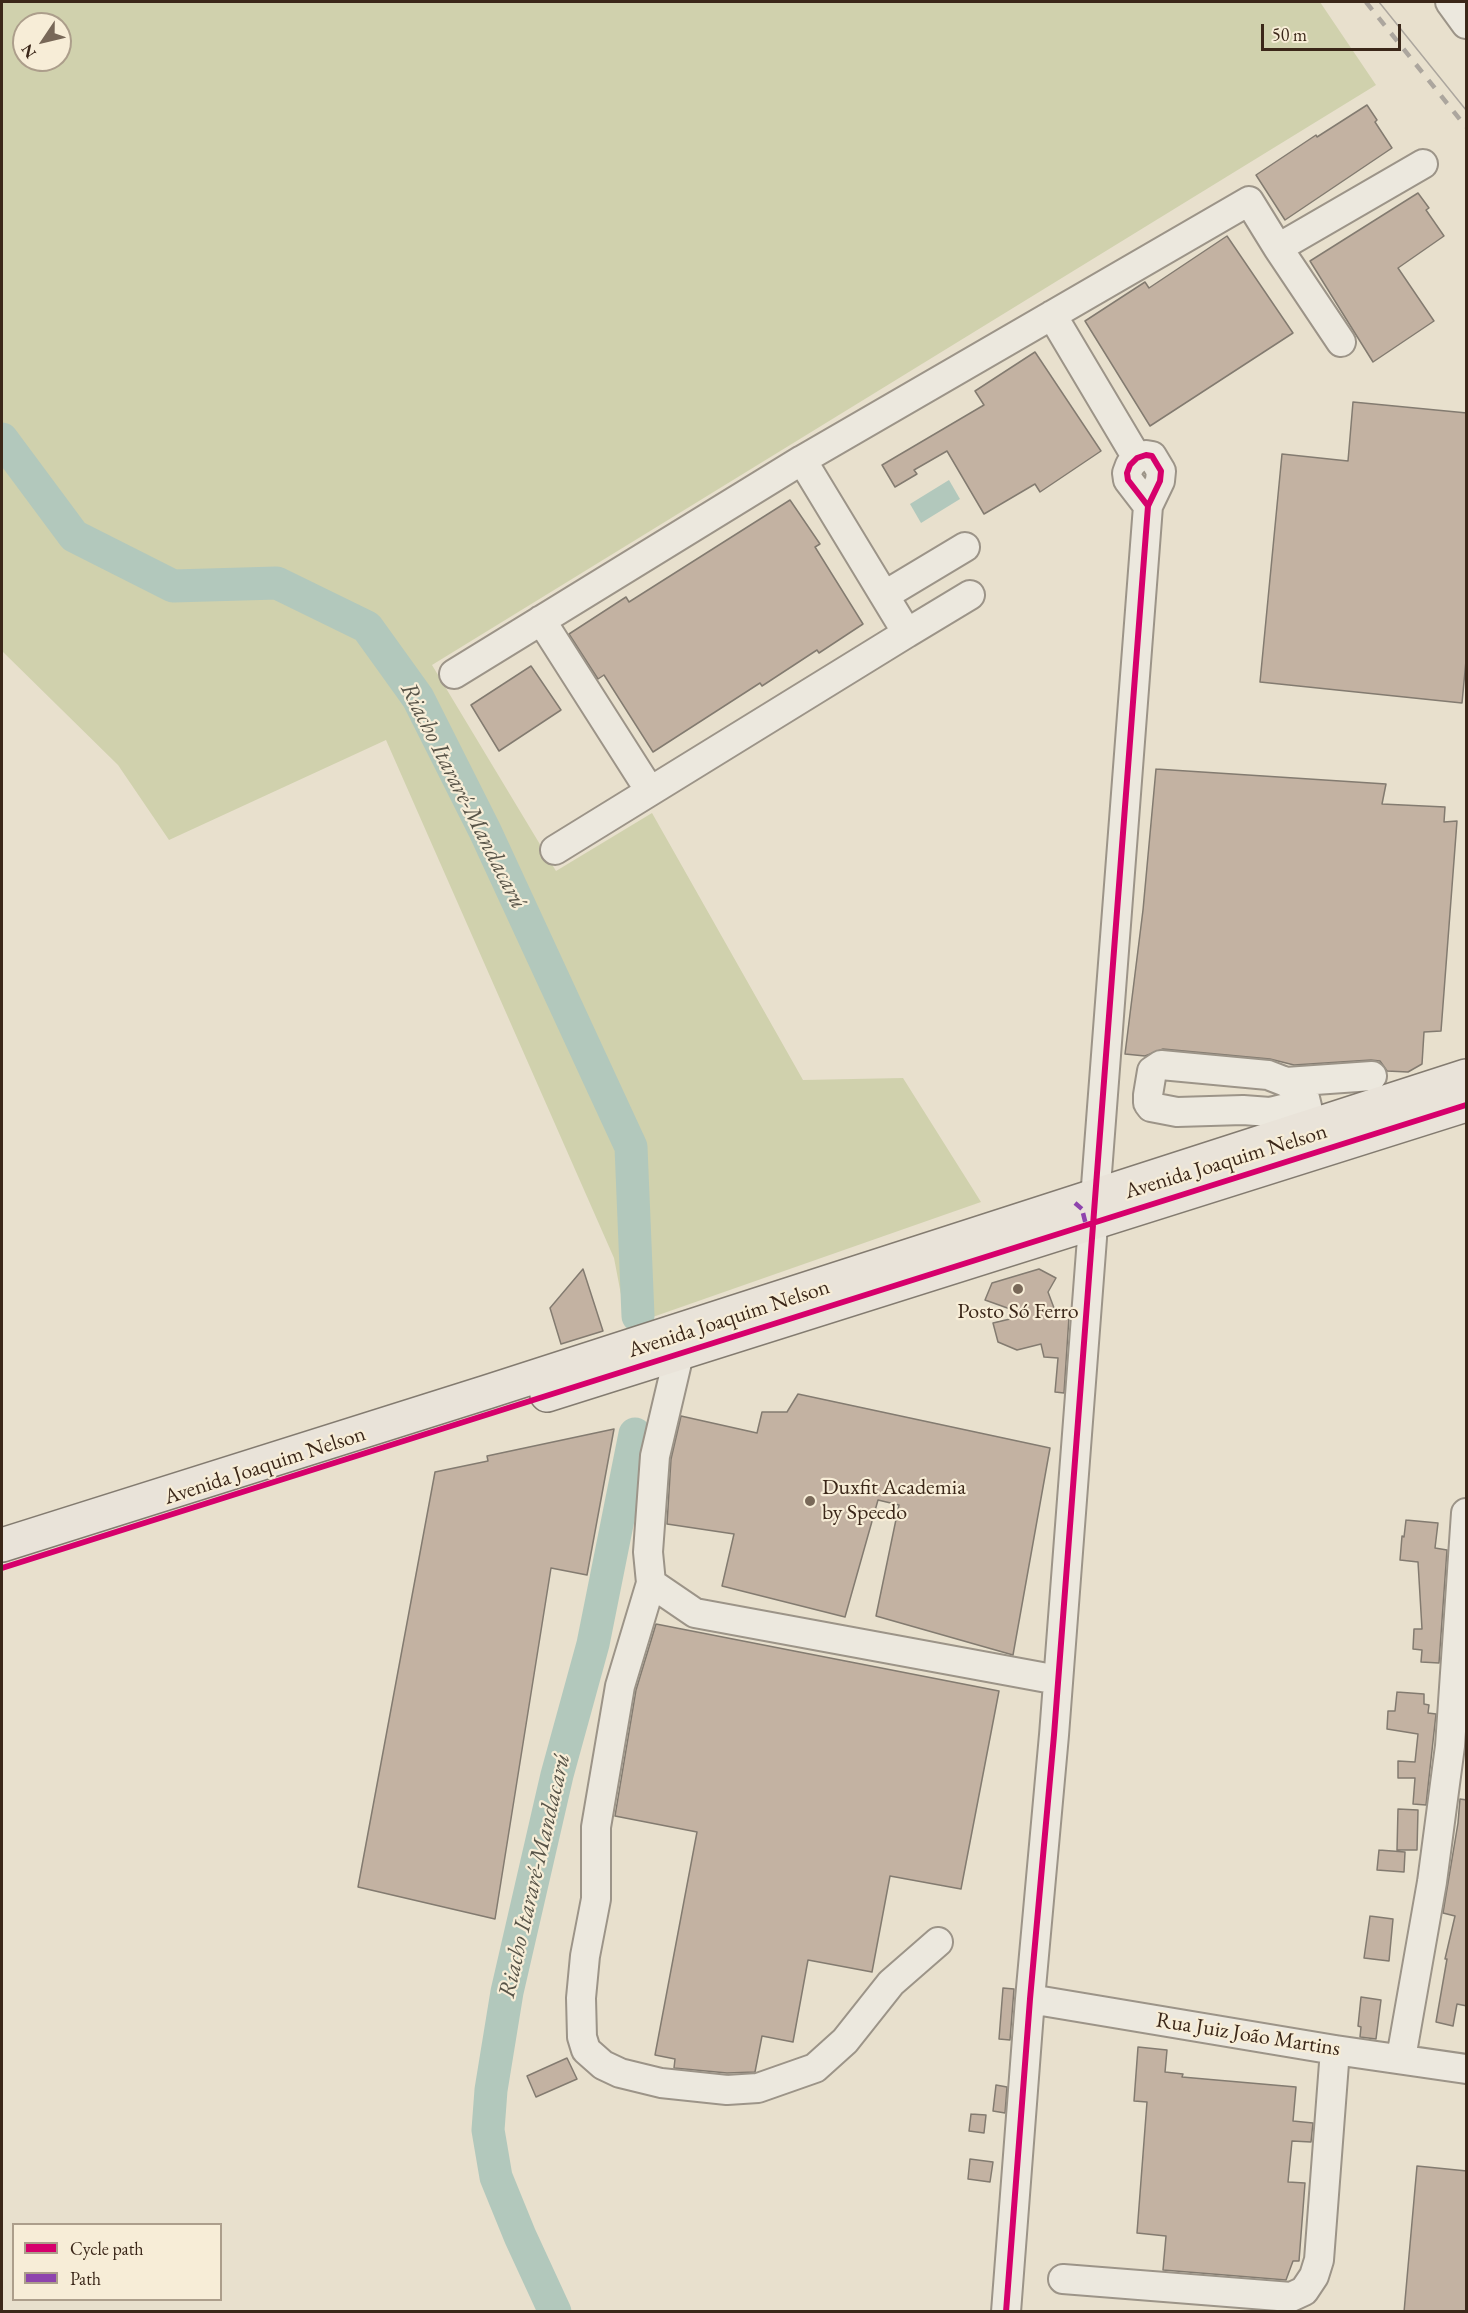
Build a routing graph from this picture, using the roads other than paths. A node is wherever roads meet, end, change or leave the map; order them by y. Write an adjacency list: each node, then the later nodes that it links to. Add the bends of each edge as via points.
1 (1450, 2): 2 (street)
2 (1467, 24)
3 (1423, 164): 4 (street)
4 (1278, 248): 5 (street, via 1249,201); 6 (street)
5 (1052, 315): 7 (street); 21 (street, via 1137,458 1152,456 1161,471 1148,506 1141,745)
6 (1341, 342)
7 (802, 460): 9 (street); 11 (street)
8 (965, 547): 9 (street)
9 (885, 595): 12 (street)
10 (970, 595): 12 (street)
11 (541, 620): 13 (street); 14 (street)
12 (907, 633): 14 (street)
13 (454, 674)
14 (650, 791): 15 (street)
15 (555, 850)
16 (1372, 1076): 18 (street)
17 (1467, 1076): 20 (main road, Avenida Joaquim Nelson)
18 (1286, 1082): 20 (street, via 1304,1094); 20 (street, via 1268,1075 1161,1065 1152,1071 1149,1103 1151,1107 1177,1112 1243,1110)
19 (1467, 1105): 21 (main road, Avenida Joaquim Nelson)
20 (1309, 1115): 21 (main road, Avenida Joaquim Nelson)
21 (1093, 1210): 22 (main road, Avenida Joaquim Nelson); 23 (main road, Avenida Joaquim Nelson); 29 (street)
22 (679, 1354): 23 (main road, Avenida Joaquim Nelson); 28 (street, via 655,1456 648,1552)
23 (547, 1383): 24 (main road, Avenida Joaquim Nelson)
24 (491, 1402): 26 (main road, Avenida Joaquim Nelson); 27 (main road, Avenida Joaquim Nelson)
25 (1467, 1513): 33 (street, via 1450,1746 1432,1882)
26 (2, 1545)
27 (2, 1568)
28 (651, 1582): 29 (street, via 695,1613); 30 (street, via 620,1686 596,1827 596,1899 581,1998 586,2050 620,2073 661,2083 728,2090 758,2088 815,2068 845,2042 891,1983)
29 (1058, 1680): 31 (street)
30 (938, 1942)
31 (1030, 1999): 32 (street, Rua Juiz João Martins); 36 (street)
32 (1335, 2050): 33 (street, Rua Juiz João Martins); 35 (street, via 1319,2260 1304,2290 1291,2297)
33 (1401, 2058): 34 (street, Rua Juiz João Martins)
34 (1467, 2069)
35 (1063, 2279)
36 (1006, 2312)

